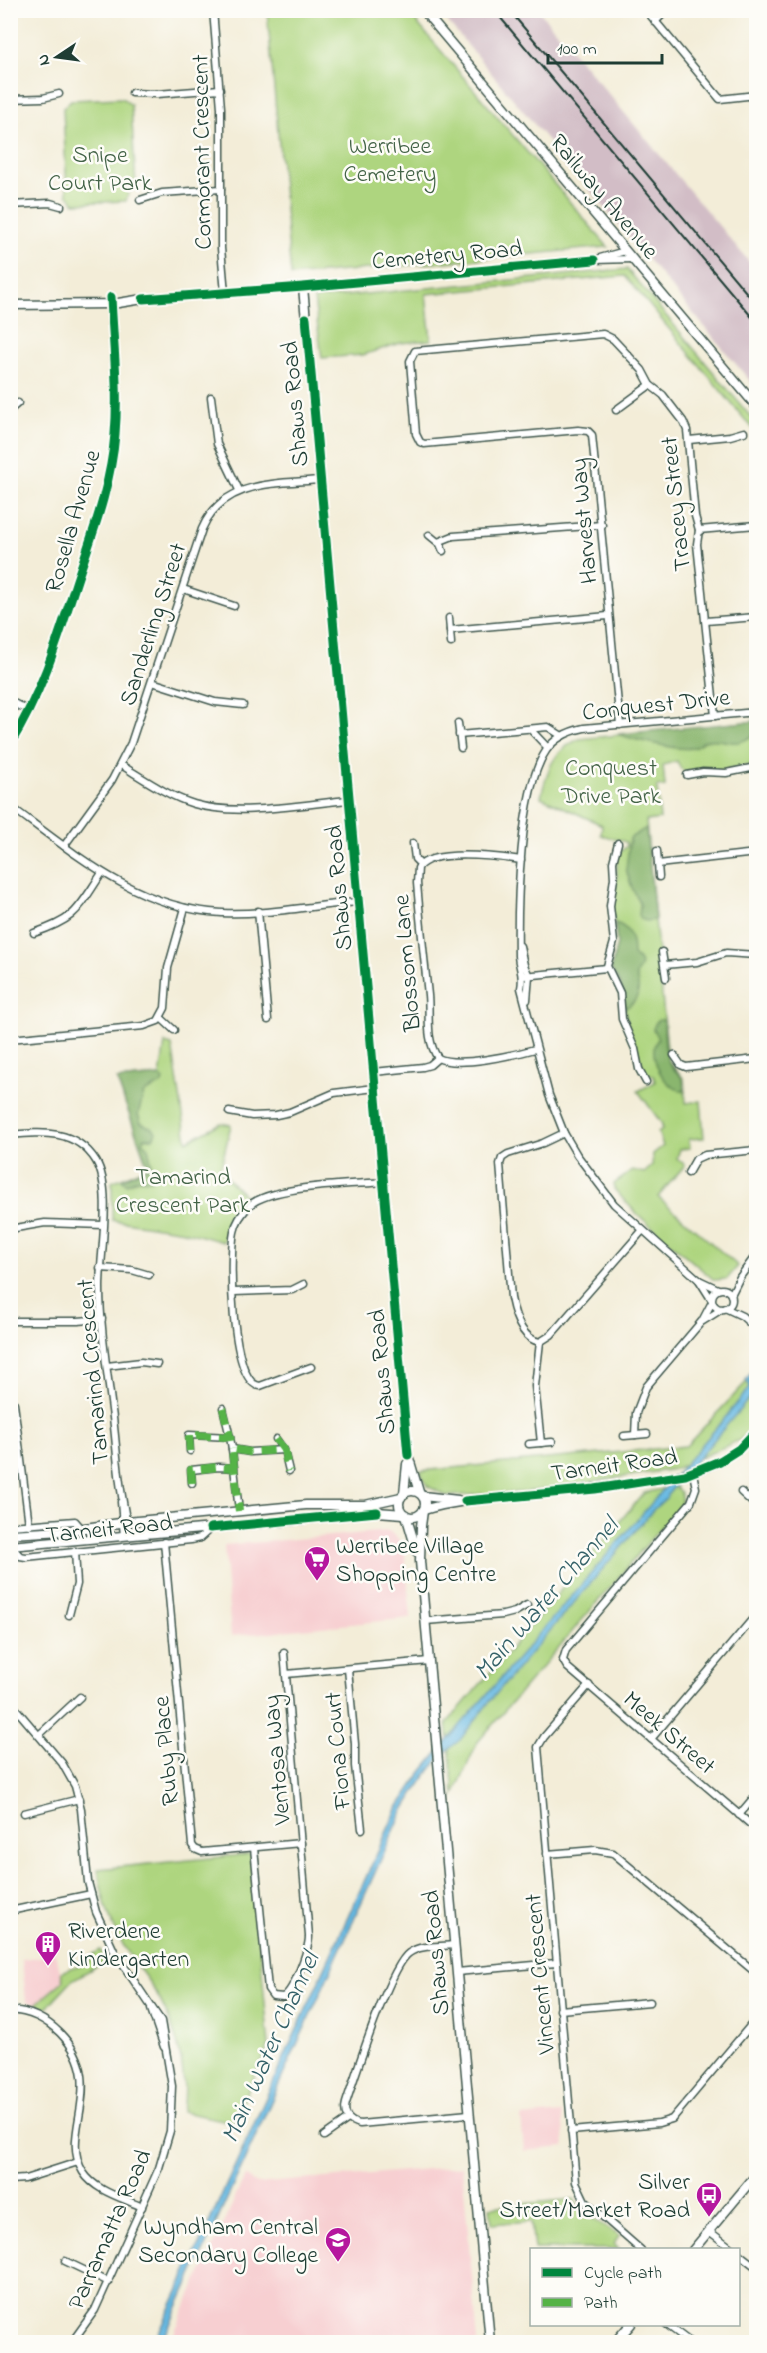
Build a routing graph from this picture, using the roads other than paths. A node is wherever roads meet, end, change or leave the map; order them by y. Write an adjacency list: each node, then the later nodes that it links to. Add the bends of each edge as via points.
1 (213, 10): 6 (street, Cormorant Crescent)
2 (423, 10): 15 (street, Railway Avenue)
3 (646, 10): 5 (street)
4 (668, 10): 5 (street)
5 (655, 22): 9 (street, via 720,99)
6 (220, 89): 7 (street); 11 (street, Cormorant Crescent)
7 (132, 93)
8 (59, 94): 10 (street)
9 (756, 95)
10 (10, 99)
11 (221, 189): 12 (street, via 162,193); 19 (street, Cormorant Crescent)
12 (140, 200)
13 (10, 205): 14 (street)
14 (61, 206)
15 (625, 251): 16 (street, Railway Avenue); 17 (street, Cemetery Road)
16 (633, 259): 17 (street, Cemetery Road); 26 (street, Railway Avenue)
17 (594, 260): 18 (street, Cemetery Road)
18 (303, 287): 19 (street); 31 (street, Shaws Road)
19 (225, 294): 20 (street)
20 (112, 300): 21 (street); 50 (street, Rosella Avenue, via 117,403 111,466 55,649)
21 (10, 307)
22 (413, 354): 23 (street, Tracey Street, via 418,349 603,334 635,362); 33 (street, Harvest Way, via 410,361 416,434 424,444 578,430 591,433)
23 (650, 385): 28 (street); 30 (street, Tracey Street, via 683,421)
24 (211, 397): 32 (street, via 217,444)
25 (18, 403): 27 (street)
26 (756, 406)
27 (10, 410)
28 (616, 410)
29 (744, 432): 30 (street)
30 (689, 440): 35 (street, Tracey Street)
31 (320, 480): 32 (street, Sanderling Street); 64 (street, Shaws Road)
32 (239, 490): 39 (street, Sanderling Street, via 220,503 206,521)
33 (602, 525): 37 (street, via 453,536); 41 (street, Harvest Way)
34 (756, 525): 35 (street)
35 (699, 530): 44 (street, Tracey Street, via 697,544)
36 (429, 535): 37 (street)
37 (438, 542): 38 (street)
38 (443, 551)
39 (183, 589): 40 (street); 47 (street, Sanderling Street)
40 (234, 606)
41 (608, 616): 45 (street); 54 (street, Harvest Way)
42 (756, 617): 44 (street)
43 (449, 618): 45 (street)
44 (706, 621): 52 (street, Tracey Street)
45 (450, 630): 46 (street)
46 (451, 643)
47 (152, 682): 49 (street, via 215,702); 61 (street, Sanderling Street)
48 (10, 701): 50 (street)
49 (243, 705)
50 (30, 712): 58 (street, Rosella Avenue)
51 (756, 712): 52 (street, Conquest Drive)
52 (715, 716): 54 (street, Conquest Drive)
53 (458, 723): 56 (street)
54 (620, 725): 57 (street, Conquest Drive, via 576,730)
55 (530, 729): 56 (street); 57 (street, via 552,728); 60 (street)
56 (459, 735): 59 (street)
57 (562, 736): 60 (street, Conquest Drive)
58 (10, 744)
59 (461, 748)
60 (548, 748): 71 (street, Conquest Drive, via 534,780)
61 (121, 765): 64 (street, via 174,796 213,808 238,810); 68 (street, Sanderling Street)
62 (756, 767): 63 (street)
63 (687, 775)
64 (349, 800): 76 (street, Shaws Road)
65 (10, 806): 68 (street)
66 (413, 843): 72 (street, Blossom Lane, via 415,859)
67 (618, 843): 83 (street, via 610,906 614,942)
68 (64, 846): 74 (street)
69 (657, 851): 73 (street)
70 (756, 853): 73 (street)
71 (521, 860): 72 (street, Blossom Lane, via 480,855 431,859); 84 (street, Conquest Drive, via 519,942)
72 (420, 864): 92 (street, Blossom Lane, via 417,883 430,1033)
73 (658, 864): 75 (street)
74 (102, 873): 77 (street, via 140,894); 79 (street, via 71,916)
75 (659, 877)
76 (358, 902): 78 (street); 94 (street, Shaws Road)
77 (185, 908): 78 (street, via 222,913); 86 (street, via 168,968)
78 (258, 911): 87 (street)
79 (34, 933)
80 (662, 952): 82 (street)
81 (756, 955): 82 (street, via 726,953 698,962)
82 (665, 965): 85 (street)
83 (607, 968): 84 (street); 95 (street, via 618,987 624,1025)
84 (526, 976): 90 (street, Conquest Drive, via 527,1010)
85 (666, 978)
86 (161, 1018): 88 (street); 89 (street, via 144,1026)
87 (268, 1020)
88 (174, 1030)
89 (10, 1039)
90 (535, 1049): 92 (street, Blossom Lane, via 497,1058); 98 (street, Conquest Drive)
91 (674, 1055): 93 (street, via 686,1067)
92 (438, 1058): 94 (street, Blossom Lane, via 423,1068)
93 (756, 1059)
94 (374, 1072): 96 (street, Shaws Road)
95 (646, 1083)
96 (375, 1088): 97 (street, via 334,1093 276,1115); 102 (street, Shaws Road)
97 (229, 1112)
98 (564, 1132): 105 (street, Conquest Drive, via 598,1186); 122 (street, via 508,1154 500,1164 514,1309 522,1328 531,1339)
99 (10, 1135): 103 (street, Tamarind Crescent, via 55,1133 86,1149 103,1181)
100 (756, 1150): 101 (street, via 705,1155 696,1159)
101 (688, 1173)
102 (384, 1182): 113 (street, via 270,1194 254,1202 242,1215 234,1233); 140 (street, Shaws Road)
103 (103, 1226): 104 (street, via 45,1223); 107 (street, Tamarind Crescent)
104 (10, 1229)
105 (642, 1231): 110 (street, Conquest Drive); 122 (street, via 551,1335)
106 (756, 1258): 109 (street)
107 (100, 1268): 108 (street); 118 (street, Tamarind Crescent)
108 (149, 1275)
109 (740, 1277): 112 (street); 114 (street)
110 (699, 1280): 112 (street, Conquest Drive); 115 (street, Conquest Drive)
111 (304, 1284): 113 (street, via 292,1290)
112 (720, 1289): 114 (street); 115 (street, via 713,1293)
113 (234, 1292): 125 (street, via 237,1347 248,1378 255,1386)
114 (732, 1298): 116 (street); 117 (street)
115 (712, 1301): 116 (street); 120 (street)
116 (723, 1309): 117 (street); 120 (street)
117 (742, 1316): 121 (street)
118 (102, 1319): 119 (street); 124 (street, Tamarind Crescent)
119 (10, 1321)
120 (702, 1321): 130 (street, via 646,1387 636,1413)
121 (756, 1329)
122 (540, 1342): 134 (street, via 535,1386)
123 (157, 1364): 124 (street)
124 (107, 1366): 155 (street, Tamarind Crescent)
125 (311, 1366)
126 (14, 1403): 158 (street)
127 (223, 1408): 132 (street)
128 (756, 1431): 143 (street, Tarneit Road, via 730,1455)
129 (647, 1434): 130 (street)
130 (635, 1435): 131 (street)
131 (624, 1436)
132 (230, 1437): 137 (street); 139 (street, via 189,1435)
133 (276, 1439): 138 (street)
134 (541, 1443): 135 (street); 136 (street)
135 (552, 1443)
136 (529, 1444)
137 (232, 1449): 138 (street); 141 (street)
138 (284, 1450): 142 (street)
139 (190, 1451)
140 (408, 1455): 146 (street, Shaws Road); 147 (street, Shaws Road)
141 (234, 1468): 144 (street, via 191,1470); 153 (street)
142 (289, 1471)
143 (693, 1473): 148 (street, Tarneit Road, via 595,1489); 176 (street, Meek Street, via 696,1488 691,1502 566,1650 563,1660 567,1667)
144 (192, 1483)
145 (741, 1492): 149 (street)
146 (421, 1494): 147 (street, via 411,1491); 148 (street, Tarneit Road); 152 (street, via 426,1502)
147 (403, 1495): 150 (street, Tarneit Road, via 365,1505); 154 (street, via 399,1504)
148 (465, 1502): 152 (street, Tarneit Road)
149 (756, 1506)
150 (281, 1507): 151 (street, Tarneit Road); 156 (street)
151 (258, 1509): 153 (street, Tarneit Road); 157 (street)
152 (424, 1510): 154 (street, via 414,1517); 167 (street, Shaws Road)
153 (239, 1511): 155 (street, Tarneit Road)
154 (405, 1514): 156 (street, Tarneit Road, via 377,1512); 167 (street, Shaws Road)
155 (124, 1522): 161 (street, Tarneit Road); 163 (street, Tamarind Crescent)
156 (281, 1522): 157 (street, Tarneit Road)
157 (259, 1524): 160 (street, Tarneit Road)
158 (29, 1525): 159 (street, Tarneit Road); 161 (street, Tarneit Road, via 75,1521)
159 (10, 1526)
160 (210, 1528): 163 (street, Tarneit Road); 164 (street, Tarneit Road, via 198,1539)
161 (82, 1529): 162 (street, Tarneit Road)
162 (10, 1534)
163 (126, 1536): 165 (street, Tarneit Road)
164 (164, 1542): 166 (street, Tarneit Road); 190 (street, Ruby Place, via 192,1844 202,1851)
165 (11, 1546): 166 (street, Tarneit Road, via 22,1557)
166 (75, 1551): 169 (street, via 77,1584)
167 (420, 1561): 171 (street, Shaws Road)
168 (526, 1605): 171 (street, via 503,1615)
169 (69, 1615)
170 (756, 1615): 182 (street)
171 (425, 1621): 173 (street, Shaws Road)
172 (284, 1653): 175 (street, Ventosa Way)
173 (429, 1661): 174 (street, Ventosa Way); 194 (street, Shaws Road)
174 (348, 1669): 175 (street, Ventosa Way); 187 (street, Fiona Court)
175 (286, 1674): 189 (street, Ventosa Way)
176 (589, 1685): 182 (street, Meek Street); 191 (street, Vincent Crescent, via 538,1748)
177 (80, 1697): 181 (street)
178 (10, 1702): 179 (street, Parramatta Road)
179 (17, 1711): 180 (street); 181 (street, Parramatta Road)
180 (10, 1718)
181 (39, 1735): 184 (street, Parramatta Road, via 62,1762)
182 (651, 1739): 186 (street, Meek Street)
183 (756, 1795): 186 (street)
184 (79, 1799): 185 (street); 192 (street, Parramatta Road)
185 (24, 1813)
186 (740, 1815): 188 (street, Meek Street)
187 (362, 1829)
188 (756, 1829)
189 (301, 1843): 190 (street, Ruby Place); 190 (street, Ventosa Way, via 308,1946 289,1993 281,1997 271,1995 268,1989)
190 (254, 1848)
191 (547, 1854): 195 (street, Vincent Crescent); 197 (street, via 595,1850 613,1853)
192 (91, 1894): 193 (street); 209 (street, Parramatta Road, via 108,1942 161,2021 167,2054 172,2086 170,2131)
193 (10, 1911)
194 (454, 1945): 196 (street, Shaws Road); 203 (street, via 417,1949 401,1960 346,2103)
195 (556, 1963): 196 (street); 200 (street, Vincent Crescent)
196 (457, 1972): 202 (street, Shaws Road)
197 (756, 1974)
198 (650, 2001): 200 (street)
199 (10, 2010): 206 (street, via 45,2020 64,2037 77,2058 83,2091 76,2145)
200 (560, 2010): 204 (street, Vincent Crescent)
201 (756, 2019): 204 (street, via 672,2119)
202 (469, 2114): 203 (street, via 360,2124); 221 (street, Shaws Road)
203 (348, 2119): 205 (street)
204 (571, 2131): 211 (street, Vincent Crescent, via 576,2182 582,2196)
205 (324, 2136)
206 (78, 2162): 208 (street); 209 (street, via 96,2186)
207 (756, 2175): 210 (street)
208 (10, 2180)
209 (142, 2207): 217 (street, Parramatta Road)
210 (709, 2231): 212 (street); 213 (street)
211 (639, 2248)
212 (695, 2248)
213 (731, 2248)
214 (740, 2254): 216 (street)
215 (65, 2262): 217 (street)
216 (756, 2266)
217 (109, 2282): 220 (street, Parramatta Road)
218 (630, 2326): 222 (street)
219 (667, 2326): 223 (street)
220 (72, 2343)
221 (490, 2343)
222 (615, 2343)
223 (690, 2343)

